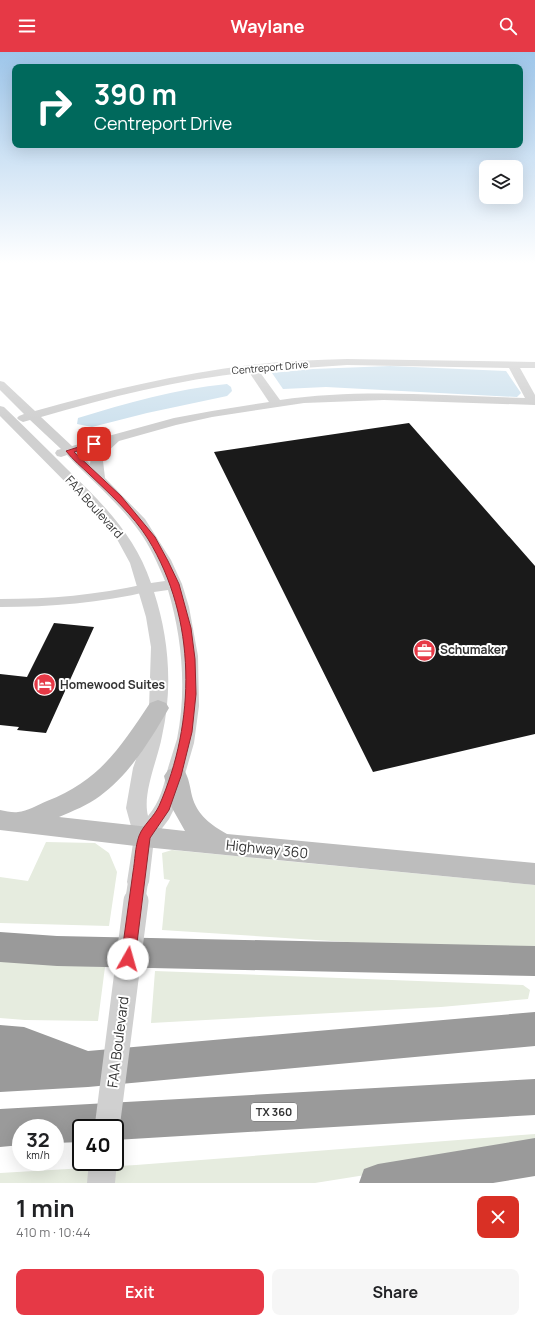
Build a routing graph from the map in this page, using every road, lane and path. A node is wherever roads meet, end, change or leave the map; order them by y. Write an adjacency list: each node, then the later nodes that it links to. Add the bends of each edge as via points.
1 (513, 365): 2 (street, Centreport Drive); 3 (street, Centreport Drive, via 373,361); 7 (street)
2 (535, 365)
3 (251, 368): 6 (street, Centreport Drive, via 167,381); 8 (street)
4 (0, 384): 5 (street, FAA Boulevard)
5 (14, 398): 6 (street, via 24,402 42,403); 10 (street, FAA Boulevard)
6 (83, 401): 10 (street, Centreport Drive)
7 (534, 402): 8 (street, via 384,397 335,398)
8 (276, 404): 12 (street, via 212,414)
9 (0, 409): 11 (street, FAA Boulevard)
10 (31, 415): 11 (street, Centreport Drive); 13 (street, FAA Boulevard)
11 (11, 421): 14 (street, FAA Boulevard)
12 (119, 436): 13 (street); 15 (street, via 103,449 95,460)
13 (69, 451): 14 (street); 15 (street, FAA Boulevard)
14 (48, 457): 17 (street, FAA Boulevard, via 92,501 124,540 137,563)
15 (99, 480): 16 (street, FAA Boulevard, via 151,537)
16 (174, 584): 17 (street); 20 (street, FAA Boulevard, via 186,628 191,694 187,732)
17 (146, 588): 18 (street, via 103,597 38,603); 19 (street, FAA Boulevard, via 159,647)
18 (0, 602)
19 (158, 708): 21 (main road, via 133,746 102,782 81,797 58,808); 22 (street, FAA Boulevard, via 136,808)
20 (176, 776): 22 (street, FAA Boulevard, via 164,810); 23 (main road, via 181,805 188,817 205,834)
21 (9, 822): 22 (main road, Highway 360)
22 (144, 837): 23 (main road, Highway 360); 32 (street, FAA Boulevard, bridge)
23 (223, 844): 24 (main road, Highway 360)
24 (535, 874)
25 (0, 947): 26 (highway, via 58,952)
26 (535, 961)
27 (535, 1029): 29 (highway)
28 (0, 1042): 29 (highway, via 24,1044)
29 (88, 1069): 30 (highway)
30 (0, 1074)
31 (535, 1096): 33 (highway, TX 360)
32 (108, 1119)
33 (0, 1128)
34 (535, 1157): 37 (highway)
35 (102, 1171): 36 (street)
36 (101, 1183)
37 (378, 1183)

